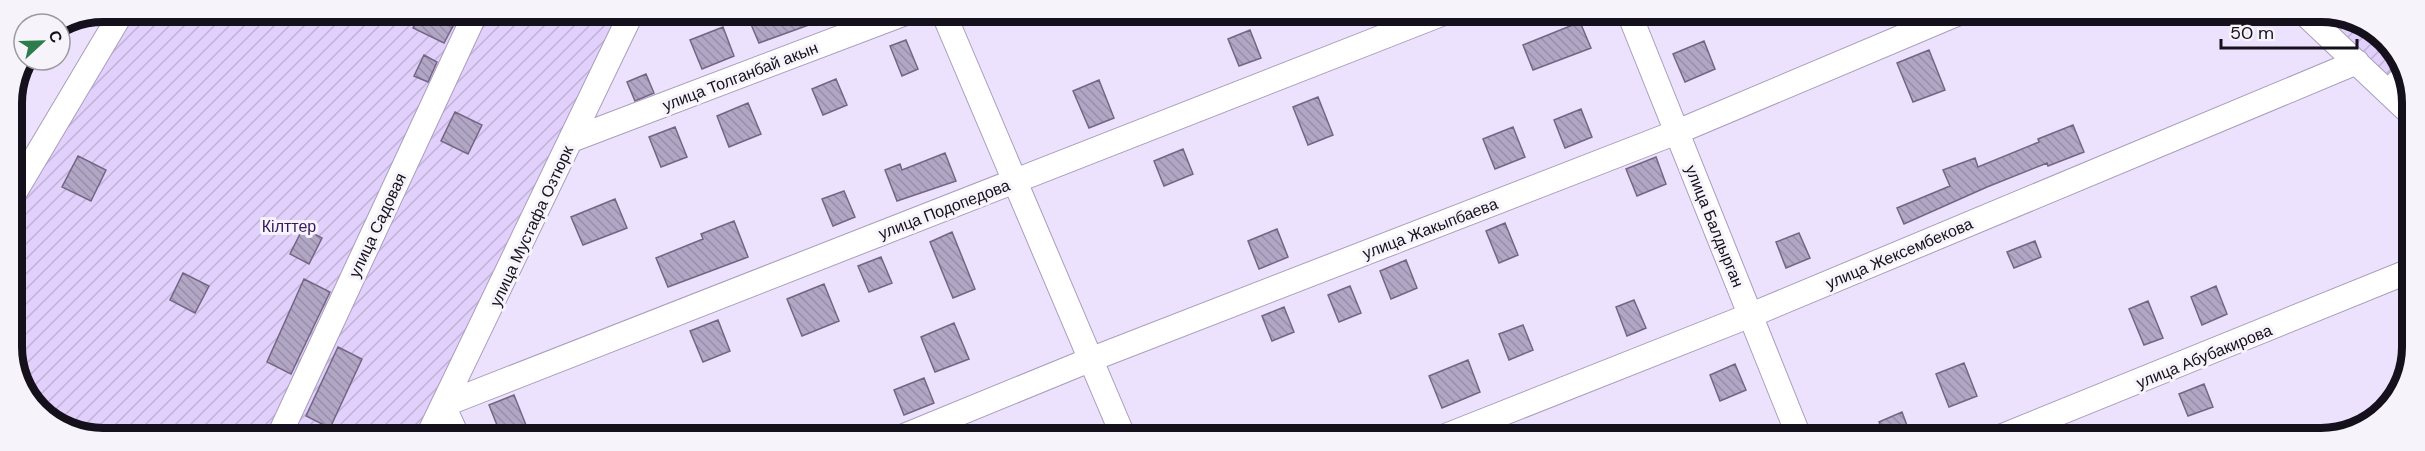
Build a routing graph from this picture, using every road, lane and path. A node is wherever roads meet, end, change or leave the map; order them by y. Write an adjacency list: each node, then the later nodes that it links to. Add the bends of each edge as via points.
1 (116, 22): 14 (street)
2 (471, 22): 20 (street, улица Садовая)
3 (627, 22): 13 (street, улица Мустафа Озтюрк)
4 (882, 22): 13 (street, улица Толганбай акын)
5 (947, 22): 15 (street)
6 (1419, 22): 15 (street, улица Подопедова)
7 (1633, 22): 12 (street, улица Балдырган)
8 (1938, 22): 12 (street, улица Жакыпбаева)
9 (2314, 22): 10 (street)
10 (2357, 62): 11 (street); 17 (street, улица Жексембекова)
11 (2397, 83)
12 (1677, 132): 17 (street, улица Балдырган); 18 (street, улица Жакыпбаева)
13 (571, 140): 19 (street, улица Мустафа Озтюрк)
14 (22, 180)
15 (1015, 181): 18 (street); 19 (street, улица Подопедова)
16 (2402, 274): 27 (street, улица Абубакирова)
17 (1751, 315): 25 (street, улица Жексембекова); 26 (street, улица Балдырган)
18 (1092, 359): 23 (street, улица Жакыпбаева); 24 (street)
19 (443, 405): 21 (street, улица Мустафа Озтюрк); 22 (street)
20 (283, 428)
21 (432, 428)
22 (453, 428)
23 (923, 428)
24 (1120, 428)
25 (1466, 428)
26 (1796, 428)
27 (2022, 428)

